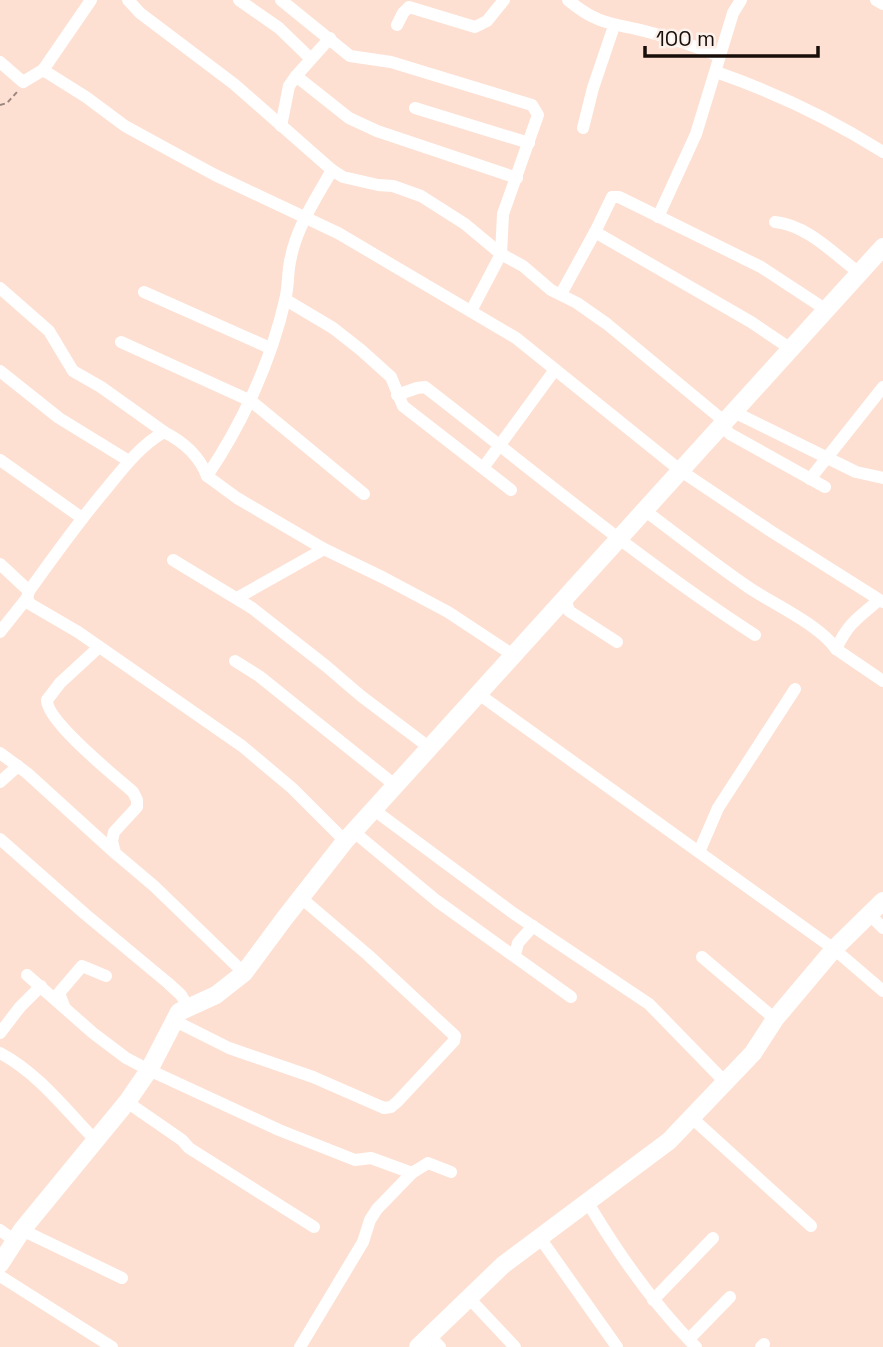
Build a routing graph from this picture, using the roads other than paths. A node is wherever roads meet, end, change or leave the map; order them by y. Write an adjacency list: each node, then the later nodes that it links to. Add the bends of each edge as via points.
1 (91, 0): 16 (street)
2 (128, 0): 20 (street)
3 (239, 0): 14 (street, via 279,28)
4 (281, 0): 12 (street)
5 (504, 0): 10 (street, via 475,27 409,8)
6 (568, 0): 11 (street, via 590,17)
7 (741, 0): 13 (street)
8 (876, 0): 9 (street)
9 (883, 4)
10 (397, 25)
11 (614, 26): 13 (street, via 650,32); 21 (street)
12 (330, 38): 14 (street); 22 (street, via 355,57 391,62 532,105 538,115)
13 (719, 57): 17 (street)
14 (311, 59): 18 (street)
15 (0, 62): 16 (street, via 23,82)
16 (43, 70): 26 (street, via 167,149)
17 (716, 72): 23 (street, via 813,112); 27 (street, via 696,134)
18 (296, 76): 20 (street, via 289,86); 25 (street, via 349,118 377,131)
19 (415, 108): 22 (street)
20 (281, 126): 24 (street)
21 (583, 128)
22 (529, 143): 25 (street)
23 (883, 152)
24 (332, 170): 26 (street); 31 (street, via 343,177 421,196)
25 (517, 178): 31 (street, via 503,214)
26 (306, 216): 36 (street, via 291,256); 38 (street)
27 (658, 217): 29 (street, via 612,197); 37 (street, via 761,267)
28 (775, 222): 32 (street, via 799,228)
29 (594, 232): 35 (street); 41 (street)
30 (883, 247): 32 (street)
31 (501, 254): 35 (street); 38 (street)
32 (858, 272): 37 (street)
33 (0, 288): 48 (street, via 49,331 73,371)
34 (144, 292): 40 (street)
35 (561, 294): 47 (street)
36 (286, 300): 40 (street); 45 (street, via 361,350 391,377)
37 (825, 309): 41 (street)
38 (471, 311): 42 (street, via 516,338)
39 (121, 342): 46 (street)
40 (270, 348): 46 (street)
41 (791, 349): 47 (street)
42 (554, 370): 49 (street); 54 (street)
43 (0, 371): 52 (street, via 59,418)
44 (883, 387): 50 (street)
45 (397, 395): 49 (street, via 425,387); 53 (street, via 403,406)
46 (251, 401): 55 (street); 60 (street)
47 (730, 417): 50 (street); 54 (street); 56 (street, via 726,430 730,434)
48 (164, 432): 52 (street); 55 (street, via 201,460)
49 (501, 446): 53 (street); 63 (street)
50 (826, 458): 56 (street); 57 (street)
51 (0, 460): 62 (street)
52 (129, 461): 62 (street)
53 (483, 468): 59 (street)
54 (681, 471): 61 (street); 70 (street)
55 (207, 476): 64 (street)
56 (810, 479): 58 (street)
57 (880, 480)
58 (825, 487)
59 (511, 490)
60 (364, 494)
61 (644, 510): 63 (street); 75 (street, via 747,587 812,627)
62 (82, 518): 67 (street)
63 (617, 539): 69 (street); 72 (street)
64 (324, 549): 68 (street); 76 (street, via 448,612)
65 (173, 560): 68 (street)
66 (0, 564): 67 (street)
67 (28, 594): 71 (street); 74 (street, via 30,604)
68 (237, 598): 81 (street)
69 (565, 599): 73 (street, via 569,611); 76 (street)
70 (881, 601): 75 (street, via 859,614)
71 (0, 632)
72 (755, 635)
73 (617, 642)
74 (99, 647): 87 (street, via 242,746); 90 (street, via 60,683 46,705 74,740 137,800 137,807 114,832)
75 (836, 649): 78 (street)
76 (513, 655): 80 (street)
77 (235, 661): 85 (street)
78 (883, 681)
79 (795, 689): 89 (street, via 718,808)
80 (480, 695): 81 (street); 89 (street)
81 (430, 748): 85 (street)
82 (0, 753): 83 (street)
83 (18, 766): 84 (street); 90 (street)
84 (0, 782)
85 (396, 786): 86 (street)
86 (374, 810): 87 (street); 94 (street)
87 (350, 837): 91 (street); 97 (street)
88 (0, 839): 106 (street, via 168,983)
89 (699, 852): 96 (street)
90 (115, 853): 99 (street)
91 (300, 897): 99 (street); 108 (street, via 455,1035 391,1107 229,1048)
92 (883, 901): 93 (street)
93 (869, 914): 95 (street); 96 (street)
94 (533, 926): 97 (street, via 517,943); 112 (street, via 649,1004)
95 (883, 928)
96 (834, 948): 103 (street); 107 (street)
97 (515, 955): 104 (street)
98 (702, 957): 107 (street)
99 (244, 973): 106 (street, via 216,995)
100 (27, 975): 102 (street)
101 (106, 975): 105 (street, via 82,966 59,993)
102 (41, 986): 105 (street); 109 (street)
103 (883, 990)
104 (571, 997)
105 (64, 1007): 111 (street, via 126,1058)
106 (188, 1007): 108 (street)
107 (775, 1019): 112 (street, via 753,1053)
108 (173, 1020): 111 (street)
109 (0, 1033)
110 (0, 1053): 115 (street, via 33,1076)
111 (149, 1070): 113 (street); 117 (street, via 355,1160 370,1158)
112 (725, 1082): 114 (street)
113 (127, 1102): 115 (street); 120 (street, via 189,1148)
114 (692, 1118): 118 (street); 119 (street)
115 (96, 1141): 121 (street)
116 (451, 1172): 117 (street, via 428,1163)
117 (412, 1173): 133 (street, via 377,1209 363,1242)
118 (588, 1203): 123 (street); 129 (street)
119 (811, 1226)
120 (314, 1227)
121 (12, 1234): 124 (street); 126 (street)
122 (713, 1237): 129 (street)
123 (540, 1238): 127 (street); 135 (street)
124 (0, 1264)
125 (0, 1276): 132 (street)
126 (122, 1278)
127 (468, 1297): 130 (street); 134 (street)
128 (730, 1297): 131 (street)
129 (653, 1300): 131 (street)
130 (429, 1343)
131 (692, 1343)
132 (112, 1347)
133 (300, 1347)
134 (515, 1347)
135 (617, 1347)

